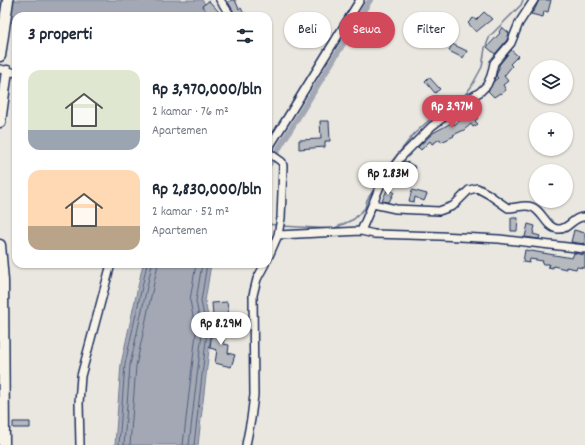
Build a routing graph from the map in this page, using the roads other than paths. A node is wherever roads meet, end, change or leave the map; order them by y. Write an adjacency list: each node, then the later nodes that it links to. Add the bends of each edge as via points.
1 (8, 0): 6 (highway)
2 (220, 0): 5 (street)
3 (360, 0): 9 (street)
4 (534, 0): 11 (street, via 519,23 512,40 494,63 487,85 432,126 408,149 384,178)
5 (228, 12)
6 (0, 56)
7 (8, 71): 8 (highway)
8 (0, 122)
9 (272, 144)
10 (272, 154): 14 (street, via 284,167)
11 (373, 205): 12 (street, via 439,211 453,206 469,190 477,188 508,208 523,206 536,209 556,229 564,228 577,218); 13 (street)
12 (585, 217)
13 (362, 231): 14 (street); 17 (street, via 374,234 484,238)
14 (278, 233): 16 (street)
15 (0, 245): 20 (highway, via 3,281)
16 (272, 248)
17 (585, 249)
18 (110, 268): 21 (street, via 81,376 78,403)
19 (263, 268): 22 (street, via 253,295 254,395)
20 (4, 445)
21 (80, 445)
22 (246, 445)

